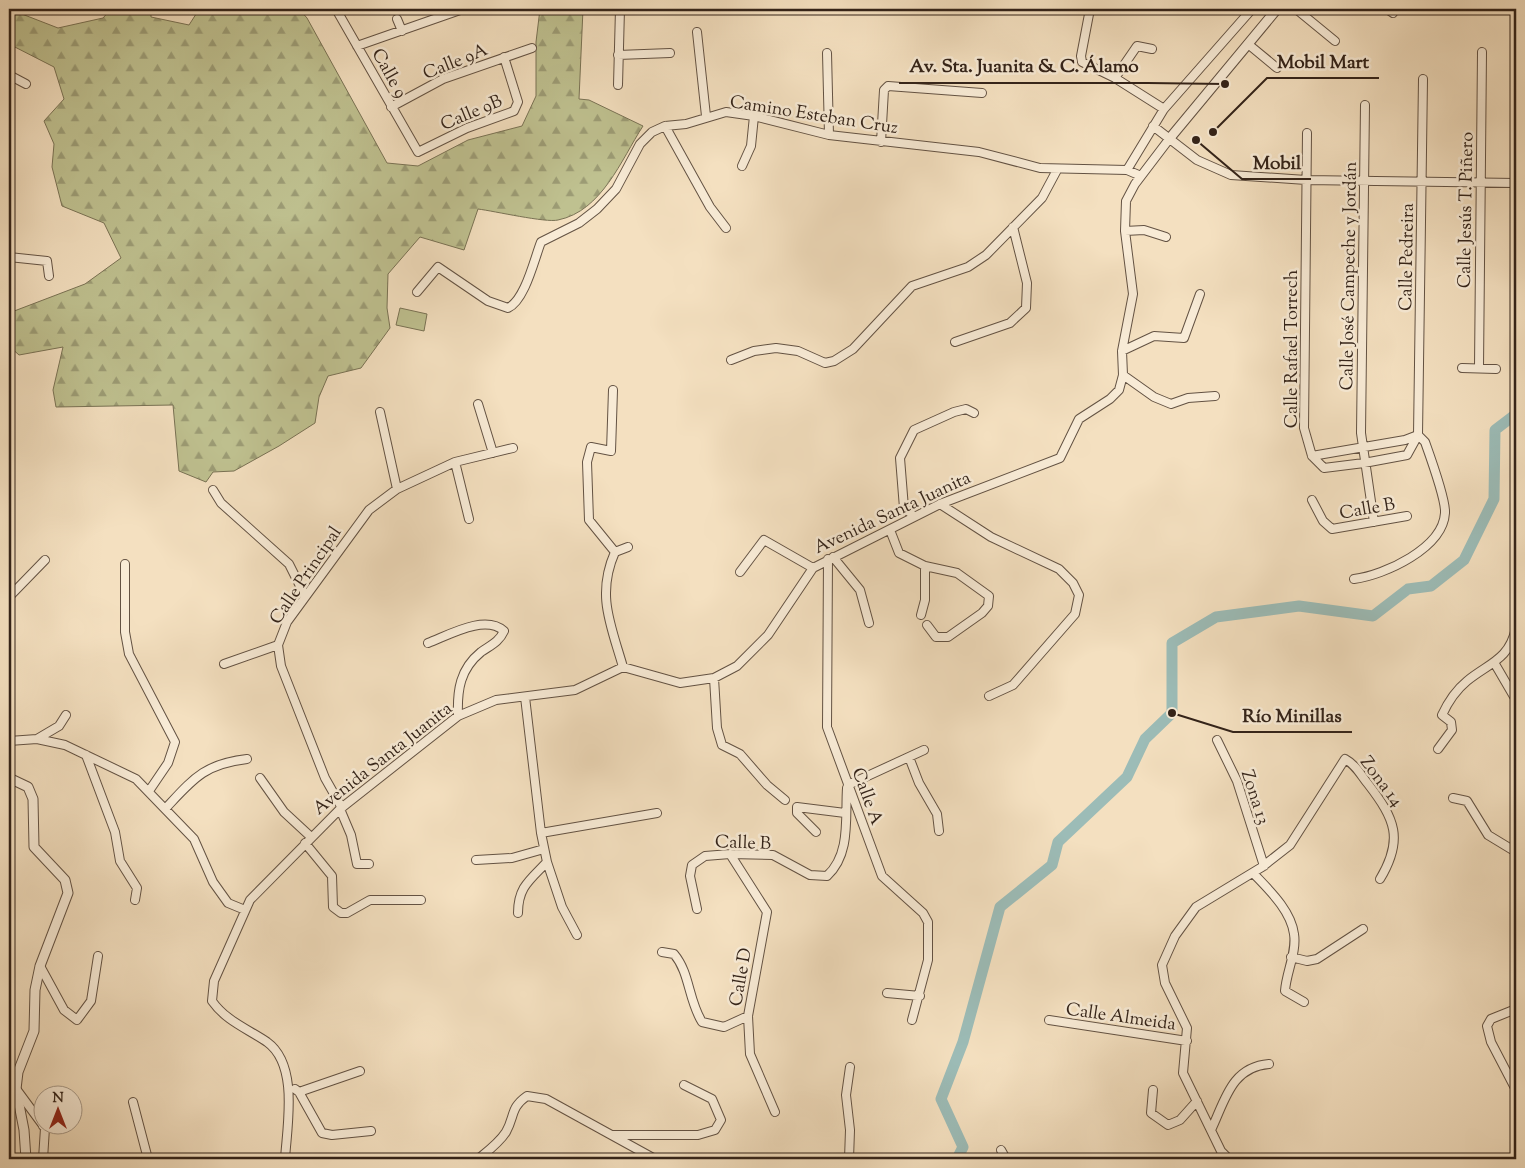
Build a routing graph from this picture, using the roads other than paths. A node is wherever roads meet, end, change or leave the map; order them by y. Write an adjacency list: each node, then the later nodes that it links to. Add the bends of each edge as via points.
1 (336, 9): 15 (street, Calle 9)
2 (438, 9): 9 (street)
3 (463, 9): 9 (street)
4 (620, 9): 21 (street)
5 (1252, 9): 32 (street)
6 (1277, 9): 14 (street, Avenida Santa Juanita)
7 (1296, 9): 13 (street)
8 (1090, 12): 25 (street, via 1082,62)
9 (437, 18): 11 (street)
10 (397, 19): 11 (street)
11 (402, 31): 15 (street)
12 (697, 32): 33 (street)
13 (1335, 41)
14 (1248, 44): 23 (street); 39 (street, Avenida Santa Juanita)
15 (357, 46): 31 (street, Calle 9)
16 (532, 48): 22 (street, Calle 9A)
17 (1152, 49): 25 (street, via 1137,46)
18 (1482, 52): 49 (street, Calle Jesús T. Piñero)
19 (670, 53): 21 (street)
20 (827, 53): 38 (street)
21 (618, 55): 28 (street)
22 (504, 58): 31 (street, Calle 9A, via 443,79); 41 (street, Calle 9B, via 518,102 514,111)
23 (1277, 68)
24 (9, 75): 27 (street)
25 (1115, 78): 32 (street)
26 (1423, 79): 48 (street, Calle Pedreira)
27 (26, 84)
28 (618, 85)
29 (982, 93): 40 (street, via 888,86 884,90)
30 (1365, 105): 47 (street, Calle José Campeche y Jordán)
31 (391, 107): 41 (street, Calle 9)
32 (1164, 109): 36 (street)
33 (706, 116): 34 (street, Camino Esteban Cruz, via 726,112); 35 (street, Camino Esteban Cruz, via 686,124)
34 (754, 116): 38 (street, Camino Esteban Cruz); 42 (street, via 751,146)
35 (665, 126): 52 (street, via 710,207); 57 (street, Camino Esteban Cruz, via 652,132 640,144 616,189 597,209 579,223 541,242 524,290 515,305 508,308 488,301 438,267)
36 (1153, 126): 39 (street); 44 (street)
37 (1307, 132): 46 (street, Calle Rafael Torrech)
38 (828, 135): 40 (street, Camino Esteban Cruz)
39 (1170, 138): 45 (street, Avenida Santa Juanita); 46 (street, via 1197,160 1231,175)
40 (881, 142): 43 (street, Camino Esteban Cruz, via 979,152)
41 (418, 152)
42 (742, 166)
43 (1057, 170): 44 (street, Camino Esteban Cruz); 51 (street, via 1042,198)
44 (1127, 170): 45 (street, Camino Esteban Cruz)
45 (1141, 176): 53 (street, Avenida Santa Juanita, via 1126,201)
46 (1306, 180): 47 (street); 75 (street, Calle Rafael Torrech, via 1304,428)
47 (1364, 181): 48 (street); 72 (street, Calle José Campeche y Jordán)
48 (1422, 182): 49 (street); 71 (street, Calle Pedreira)
49 (1480, 182): 50 (street); 63 (street, Calle Jesús T. Piñero)
50 (1516, 183)
51 (1013, 227): 59 (street, via 1027,283 1026,308 1010,323); 61 (street, via 968,267 912,286 853,349 834,361 825,363 798,352 776,348 754,351)
52 (726, 228)
53 (1125, 231): 54 (street, via 1144,230); 60 (street, Avenida Santa Juanita, via 1133,294)
54 (1166, 237)
55 (9, 257): 56 (street, via 47,261)
56 (49, 276)
57 (417, 292)
58 (1200, 294): 60 (street, via 1184,338 1154,336)
59 (955, 342)
60 (1122, 351): 65 (street, Avenida Santa Juanita)
61 (730, 360)
62 (1462, 368): 63 (street)
63 (1478, 368): 64 (street)
64 (1496, 369)
65 (1123, 375): 67 (street, via 1154,397 1171,404 1188,398); 81 (street, Avenida Santa Juanita, via 1119,390 1079,419 1060,458)
66 (613, 390): 88 (street, via 611,451 590,447 587,462 588,520)
67 (1215, 396)
68 (478, 404): 74 (street)
69 (380, 412): 78 (street)
70 (974, 413): 82 (street, via 966,410 954,412 914,430 900,458 904,508)
71 (1418, 435): 72 (street); 77 (street, via 1407,454); 95 (street, via 1425,442 1445,512 1439,534 1422,550 1373,577)
72 (1362, 447): 75 (street); 77 (street, Calle José Campeche y Jordán)
73 (513, 448): 74 (street, Calle Principal)
74 (493, 453): 76 (street, Calle Principal)
75 (1312, 456): 77 (street, via 1324,468)
76 (455, 462): 78 (street, Calle Principal); 84 (street)
77 (1364, 464): 85 (street)
78 (398, 489): 96 (street, Calle Principal, via 369,510)
79 (213, 490): 96 (street, via 221,503 289,564)
80 (1312, 500): 85 (street, Calle B, via 1323,521 1332,529)
81 (940, 504): 82 (street, Avenida Santa Juanita); 108 (street, via 991,537 1059,569 1073,583 1078,595 1075,614 1013,685)
82 (914, 516): 86 (street, Avenida Santa Juanita)
83 (1407, 516): 85 (street, Calle B)
84 (469, 519)
85 (1374, 522)
86 (890, 530): 89 (street, Avenida Santa Juanita); 92 (street, via 899,553)
87 (628, 547): 88 (street)
88 (615, 552): 106 (street, via 609,565 605,601)
89 (830, 558): 93 (street, Avenida Santa Juanita); 99 (street, via 860,590); 123 (street, Calle A, via 827,727)
90 (45, 560): 97 (street)
91 (125, 564): 124 (street, via 125,632 129,654 175,742 168,763)
92 (925, 566): 98 (street, via 926,600); 100 (street, via 957,573 989,596 988,606 982,614 948,637 936,637)
93 (813, 568): 94 (street, via 764,540); 107 (street, Avenida Santa Juanita, via 768,636 737,666)
94 (740, 572)
95 (1354, 579)
96 (305, 596): 103 (street, Calle Principal, via 287,622)
97 (9, 597)
98 (921, 615)
99 (869, 623)
100 (927, 625)
101 (1516, 628): 105 (street, via 1509,647)
102 (428, 643): 112 (street, via 481,624 498,626 504,631 500,640 480,653 464,670 457,692)
103 (278, 645): 104 (street); 128 (street, Calle Principal, via 281,666 325,778)
104 (224, 664)
105 (1495, 664): 110 (street); 117 (street, via 1477,673 1456,692 1442,715 1451,722 1452,730)
106 (623, 667): 107 (street, Avenida Santa Juanita, via 680,683); 109 (street, Avenida Santa Juanita, via 575,690)
107 (714, 678): 126 (street, via 717,728 722,746 740,754)
108 (989, 696)
109 (525, 697): 112 (street, Avenida Santa Juanita, via 496,700); 132 (street)
110 (1516, 700)
111 (66, 715): 113 (street, via 59,726)
112 (458, 716): 128 (street, Avenida Santa Juanita)
113 (37, 739): 115 (street); 118 (street, via 65,745)
114 (1217, 740): 141 (street, Zona 13, via 1237,781)
115 (9, 741)
116 (924, 750): 119 (street)
117 (1438, 750)
118 (86, 755): 124 (street, via 136,779); 144 (street, via 116,832 120,861 137,888)
119 (909, 757): 123 (street); 131 (street, via 937,814)
120 (247, 759): 127 (street, via 225,762 196,775)
121 (9, 778): 154 (street, via 28,788 33,799 34,847 65,880 68,893)
122 (260, 778): 134 (street)
123 (847, 784): 130 (street, Calle B); 156 (street, Calle A, via 882,876 923,912 928,922 928,960)
124 (149, 791): 127 (street)
125 (1453, 798): 136 (street, via 1467,801 1488,835)
126 (784, 800)
127 (165, 809): 147 (street, via 194,839 213,882 228,903)
128 (341, 809): 134 (street, Avenida Santa Juanita); 140 (street, Calle Principal, via 351,834 357,864)
129 (656, 813): 132 (street)
130 (846, 813): 133 (street, via 796,808 800,817); 137 (street, Calle B, via 844,851 837,867 827,876 810,875 773,855)
131 (939, 831)
132 (541, 832): 135 (street)
133 (816, 832)
134 (308, 840): 145 (street, via 332,876 333,907 341,913 370,900); 147 (street, Avenida Santa Juanita)
135 (544, 849): 138 (street, via 512,858); 139 (street)
136 (1516, 852)
137 (730, 854): 146 (street, Calle B, via 705,856 692,865 690,876); 159 (street, Calle D, via 767,912)
138 (476, 860)
139 (547, 862): 148 (street, via 522,889); 150 (street, via 562,907)
140 (369, 864)
141 (1264, 866): 142 (street); 143 (street, Zona 14, via 1290,845 1345,759 1354,764 1393,821 1391,860)
142 (1253, 873): 153 (street, via 1275,897 1290,921 1295,934); 162 (street, via 1196,907 1175,936 1162,965 1165,983 1187,1028)
143 (1380, 879)
144 (135, 900)
145 (421, 900)
146 (697, 909)
147 (244, 910): 167 (street, Avenida Santa Juanita, via 214,982 212,1001 221,1013 269,1044 280,1058)
148 (518, 913)
149 (1363, 929): 153 (street, via 1318,959 1307,961)
150 (577, 935)
151 (662, 952): 159 (street, via 674,954 682,963 693,1008 702,1022 724,1027)
152 (98, 956): 154 (street, via 91,1001 77,1020 64,1010)
153 (1291, 957): 157 (street, via 1284,991)
154 (40, 966): 168 (street, via 35,990 34,1031 18,1072)
155 (887, 993): 156 (street)
156 (920, 996): 160 (street, Calle A)
157 (1304, 1002)
158 (1516, 1009): 170 (street, via 1491,1018 1487,1026 1491,1042)
159 (748, 1016): 175 (street, Calle D, via 750,1054)
160 (912, 1020)
161 (1049, 1020): 162 (street, Calle Almeida)
162 (1188, 1041): 173 (street, via 1183,1073)
163 (1268, 1064): 177 (street, via 1258,1065 1235,1078)
164 (850, 1067): 188 (street, via 846,1096)
165 (360, 1071): 171 (street)
166 (684, 1084): 178 (street, via 712,1099 721,1120 714,1130 698,1136)
167 (289, 1085): 171 (street); 185 (street, Avenida Santa Juanita)
168 (16, 1089): 174 (street); 182 (street)
169 (1153, 1090): 173 (street, via 1151,1112 1168,1124 1180,1120)
170 (1516, 1090)
171 (299, 1092): 176 (street, via 322,1132 332,1135)
172 (133, 1102): 184 (street)
173 (1197, 1102): 177 (street)
174 (32, 1110)
175 (775, 1112)
176 (371, 1130)
177 (1211, 1130): 190 (street, via 1221,1151)
178 (611, 1135): 181 (street); 186 (street, via 546,1100 527,1096 516,1104 506,1131 495,1146)
179 (44, 1136): 183 (street)
180 (1001, 1150): 189 (street)
181 (643, 1155): 187 (street)
182 (26, 1159)
183 (43, 1159)
184 (148, 1159)
185 (286, 1159)
186 (478, 1159)
187 (655, 1159)
188 (849, 1159)
189 (1006, 1159)
190 (1229, 1159)

